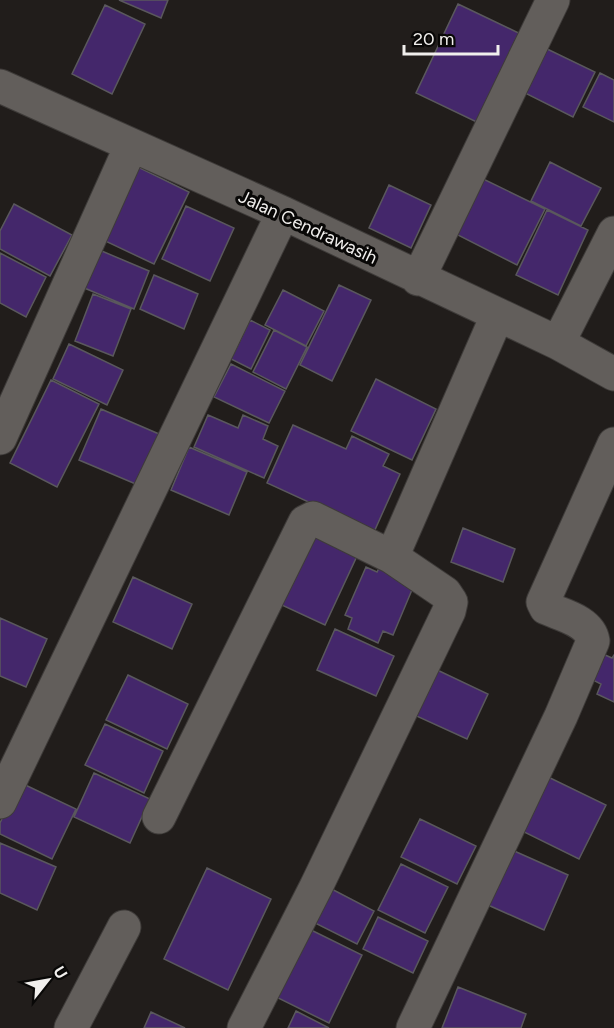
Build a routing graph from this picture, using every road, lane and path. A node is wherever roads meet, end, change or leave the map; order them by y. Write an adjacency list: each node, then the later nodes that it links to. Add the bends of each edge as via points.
1 (553, 0): 6 (street)
2 (0, 86): 3 (street, Jalan Cendrawasih)
3 (131, 146): 4 (street, Jalan Cendrawasih); 10 (street)
4 (283, 213): 6 (street, Jalan Cendrawasih); 13 (street)
5 (614, 232): 8 (street)
6 (418, 279): 7 (street, Jalan Cendrawasih)
7 (497, 316): 8 (street, Jalan Cendrawasih); 12 (street)
8 (558, 343): 9 (street, Jalan Cendrawasih)
9 (614, 374)
10 (0, 438)
11 (614, 444): 18 (street, via 543,602 546,608 587,627 593,641 561,717)
12 (392, 557): 14 (street, via 313,518 305,522); 17 (street, via 445,593 451,602 449,611)
13 (0, 802)
14 (159, 817)
15 (124, 927): 16 (street)
16 (71, 1028)
17 (244, 1028)
18 (412, 1028)

